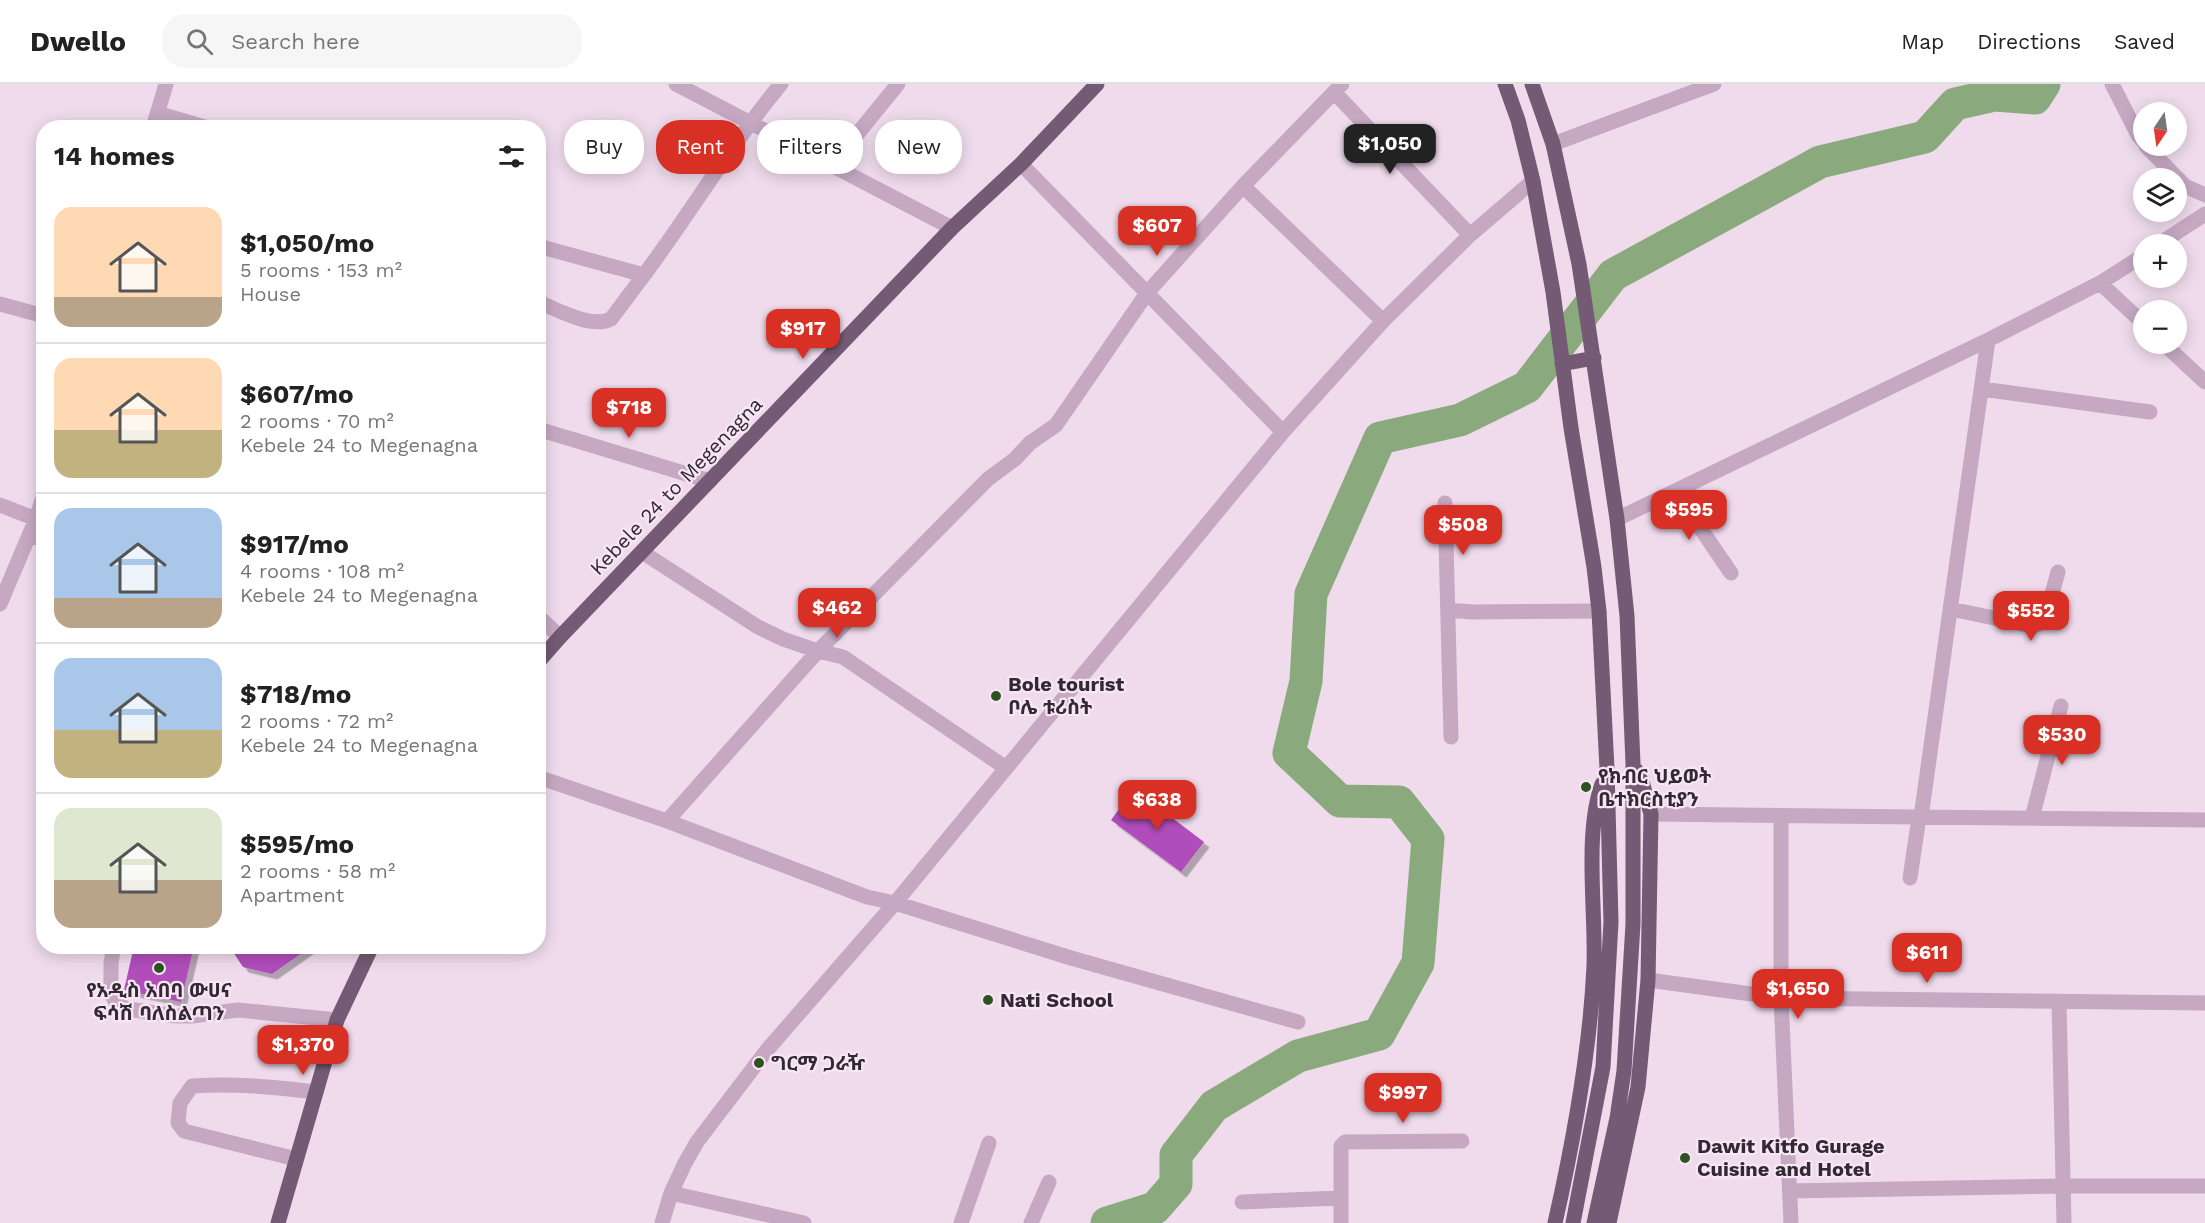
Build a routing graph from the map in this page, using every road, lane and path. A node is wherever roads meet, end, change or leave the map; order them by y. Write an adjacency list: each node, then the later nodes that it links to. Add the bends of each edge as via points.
1 (166, 84): 11 (street)
2 (676, 84): 12 (street)
3 (781, 84): 12 (street)
4 (898, 84): 15 (street)
5 (1097, 84): 18 (main road, Kebele 24 to Megenagna)
6 (1505, 84): 20 (main road)
7 (1532, 84): 16 (main road)
8 (1714, 84): 16 (street)
9 (2112, 84): 13 (street)
10 (1338, 88): 21 (street); 26 (street)
11 (155, 120)
12 (749, 122): 14 (street); 29 (street)
13 (2133, 125)
14 (757, 126)
15 (863, 127)
16 (1553, 144): 39 (main road)
17 (2156, 156): 22 (street, via 2185,186)
18 (1021, 164): 24 (main road, Kebele 24 to Megenagna); 31 (street)
19 (849, 174): 24 (street)
20 (1533, 181): 26 (street); 40 (main road)
21 (1243, 186): 31 (street); 36 (street)
22 (2205, 195)
23 (2205, 214): 25 (street)
24 (952, 228): 46 (main road, Kebele 24 to Megenagna)
25 (2174, 234)
26 (1470, 235): 36 (street)
27 (546, 248): 29 (street)
28 (2133, 262): 30 (street)
29 (644, 275): 33 (street, via 611,319 604,322 588,321)
30 (2100, 283): 35 (street); 37 (street)
31 (1147, 292): 45 (street); 62 (street, via 1056,425 988,478)
32 (0, 304): 34 (street)
33 (546, 305)
34 (36, 314)
35 (2133, 314)
36 (1383, 321): 45 (street)
37 (1988, 340): 42 (street); 47 (street)
38 (2175, 354): 41 (street)
39 (1594, 358): 40 (main road); 51 (main road)
40 (1562, 364): 59 (main road)
41 (2205, 382)
42 (1982, 389): 43 (street); 57 (street)
43 (2150, 412)
44 (546, 431): 46 (street)
45 (1283, 432): 67 (street)
46 (710, 481): 53 (main road, Kebele 24 to Megenagna)
47 (1675, 491): 51 (street); 55 (street)
48 (1445, 503): 58 (street)
49 (0, 505): 50 (street)
50 (36, 519): 52 (street)
51 (1617, 519): 66 (main road, via 1627,616)
52 (36, 537): 56 (street)
53 (642, 552): 61 (main road, Kebele 24 to Megenagna); 62 (street, via 758,627)
54 (2058, 572): 57 (street, via 2041,623 2032,626)
55 (1731, 573)
56 (0, 604)
57 (1951, 609): 72 (street)
58 (1448, 610): 59 (street); 65 (street)
59 (1599, 611): 68 (main road)
60 (546, 624): 61 (street)
61 (560, 637): 63 (main road, Kebele 24 to Megenagna)
62 (818, 651): 67 (street, via 843,657); 75 (street)
63 (546, 653)
64 (2061, 706): 73 (street)
65 (1451, 737)
66 (1633, 764): 70 (main road); 105 (main road, via 1633,924 1624,1071)
67 (1006, 768): 77 (street)
68 (1607, 770): 103 (main road, via 1593,822 1594,965 1585,1061); 104 (main road, via 1611,922 1603,1067)
69 (546, 780): 75 (street)
70 (1651, 814): 71 (street); 80 (main road)
71 (1781, 816): 72 (street); 81 (street)
72 (1920, 817): 73 (street); 76 (street)
73 (2032, 818): 74 (street)
74 (2205, 820)
75 (667, 821): 77 (street, via 867,897)
76 (1910, 878)
77 (895, 903): 85 (street); 94 (street, via 767,1050 697,1142)
78 (113, 954): 84 (street, via 111,994 117,1004 128,1009 176,1016 238,1010)
79 (368, 954): 84 (main road)
80 (1648, 980): 81 (street); 106 (main road, via 1638,1087)
81 (1781, 998): 82 (street); 93 (street)
82 (2059, 1002): 83 (street); 91 (street)
83 (2205, 1003)
84 (337, 1020): 86 (main road)
85 (1298, 1022)
86 (316, 1092): 89 (main road); 89 (street, via 267,1086 192,1086 180,1103 178,1123 184,1131)
87 (1462, 1141): 95 (street, via 1345,1142 1341,1146)
88 (989, 1143): 100 (street)
89 (296, 1160): 97 (main road)
90 (1049, 1182): 101 (street)
91 (2063, 1186): 92 (street); 93 (street); 108 (street)
92 (2205, 1186)
93 (1790, 1191): 107 (street)
94 (671, 1193): 98 (street); 99 (street)
95 (1341, 1198): 96 (street); 102 (street)
96 (1242, 1202)
97 (278, 1223)
98 (662, 1223)
99 (804, 1223)
100 (961, 1223)
101 (1031, 1223)
102 (1341, 1223)
103 (1555, 1223)
104 (1573, 1223)
105 (1594, 1223)
106 (1609, 1223)
107 (1791, 1223)
108 (2064, 1223)

